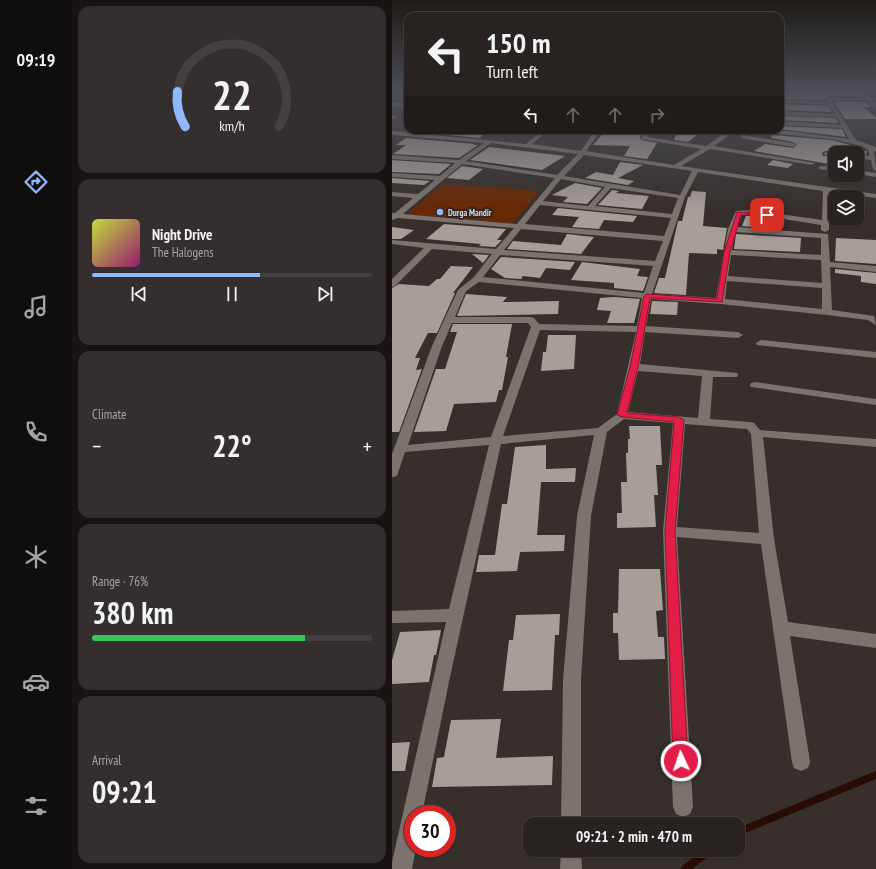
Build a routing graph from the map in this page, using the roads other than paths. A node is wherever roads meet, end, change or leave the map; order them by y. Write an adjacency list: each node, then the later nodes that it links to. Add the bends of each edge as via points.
1 (848, 131): 16 (street)
2 (392, 133): 4 (street)
3 (784, 133): 11 (street)
4 (404, 134)
5 (405, 134): 13 (street)
6 (446, 134): 13 (street)
7 (541, 134): 19 (street)
8 (595, 134): 23 (street)
9 (646, 134): 21 (street, via 643,138)
10 (761, 134): 15 (street)
11 (798, 134): 16 (street); 18 (street)
12 (727, 135): 15 (street); 21 (street)
13 (442, 137): 17 (street)
14 (863, 137): 16 (street)
15 (754, 139): 18 (street)
16 (853, 139): 22 (street)
17 (490, 141): 19 (street); 26 (street)
18 (786, 144): 20 (street)
19 (528, 145): 23 (street)
20 (793, 145)
21 (708, 147): 27 (street); 29 (street)
22 (874, 149): 28 (street)
23 (582, 153): 29 (street); 36 (street)
24 (392, 157): 26 (street)
25 (864, 159): 28 (street)
26 (460, 162): 36 (street); 37 (street)
27 (812, 163)
28 (875, 163)
29 (674, 167): 32 (street)
30 (821, 168): 31 (street)
31 (828, 168)
32 (695, 171): 39 (street); 43 (street)
33 (864, 173): 35 (street)
34 (392, 175): 37 (street)
35 (876, 175)
36 (560, 176): 38 (street); 44 (street)
37 (441, 178): 41 (street)
38 (610, 185): 43 (street); 45 (street)
39 (826, 190): 42 (street); 48 (street)
40 (392, 194): 41 (street)
41 (420, 196): 47 (street)
42 (876, 196)
43 (682, 197): 46 (street)
44 (538, 203): 45 (street); 49 (street)
45 (590, 208): 46 (street)
46 (674, 216): 52 (street)
47 (393, 217): 49 (street)
48 (825, 223): 50 (street, via 752,212 739,213); 51 (street)
49 (520, 226): 52 (street); 55 (street)
50 (732, 229): 51 (street); 56 (street)
51 (825, 236): 57 (street)
52 (667, 239): 58 (street)
53 (392, 242): 54 (street)
54 (430, 246): 55 (street); 62 (street)
55 (498, 252): 58 (street); 61 (street)
56 (727, 252): 57 (street); 60 (street)
57 (826, 261): 59 (street); 63 (street)
58 (658, 264): 64 (street)
59 (876, 269)
60 (723, 278): 63 (street); 65 (street)
61 (477, 280): 64 (street); 67 (street, via 462,290)
62 (392, 284)
63 (825, 286): 66 (street)
64 (647, 296): 65 (street); 70 (street)
65 (720, 301): 66 (street)
66 (827, 312): 68 (street, via 871,318)
67 (449, 320): 69 (street, via 531,320); 86 (street)
68 (876, 322)
69 (536, 327): 70 (street); 84 (street)
70 (642, 329): 71 (street); 74 (street)
71 (738, 335)
72 (761, 344): 73 (street)
73 (876, 355)
74 (634, 367): 75 (street); 79 (street)
75 (708, 373): 76 (street); 81 (street)
76 (733, 375)
77 (755, 385): 78 (street)
78 (876, 402)
79 (622, 415): 80 (street); 82 (street)
80 (679, 420): 81 (street); 88 (street)
81 (704, 422): 83 (street, via 750,426)
82 (601, 431): 84 (street); 96 (street, via 583,524 572,680)
83 (757, 433): 85 (street); 89 (street)
84 (496, 440): 86 (street); 90 (street)
85 (876, 443)
86 (400, 449): 87 (street)
87 (392, 473)
88 (670, 531): 89 (street); 95 (street)
89 (767, 539): 92 (street)
90 (456, 615): 91 (street); 98 (street)
91 (392, 617)
92 (780, 628): 93 (street); 94 (street)
93 (876, 641)
94 (801, 762)
95 (683, 807)
96 (571, 817)
97 (571, 857): 99 (street)
98 (401, 869)
99 (571, 869)

